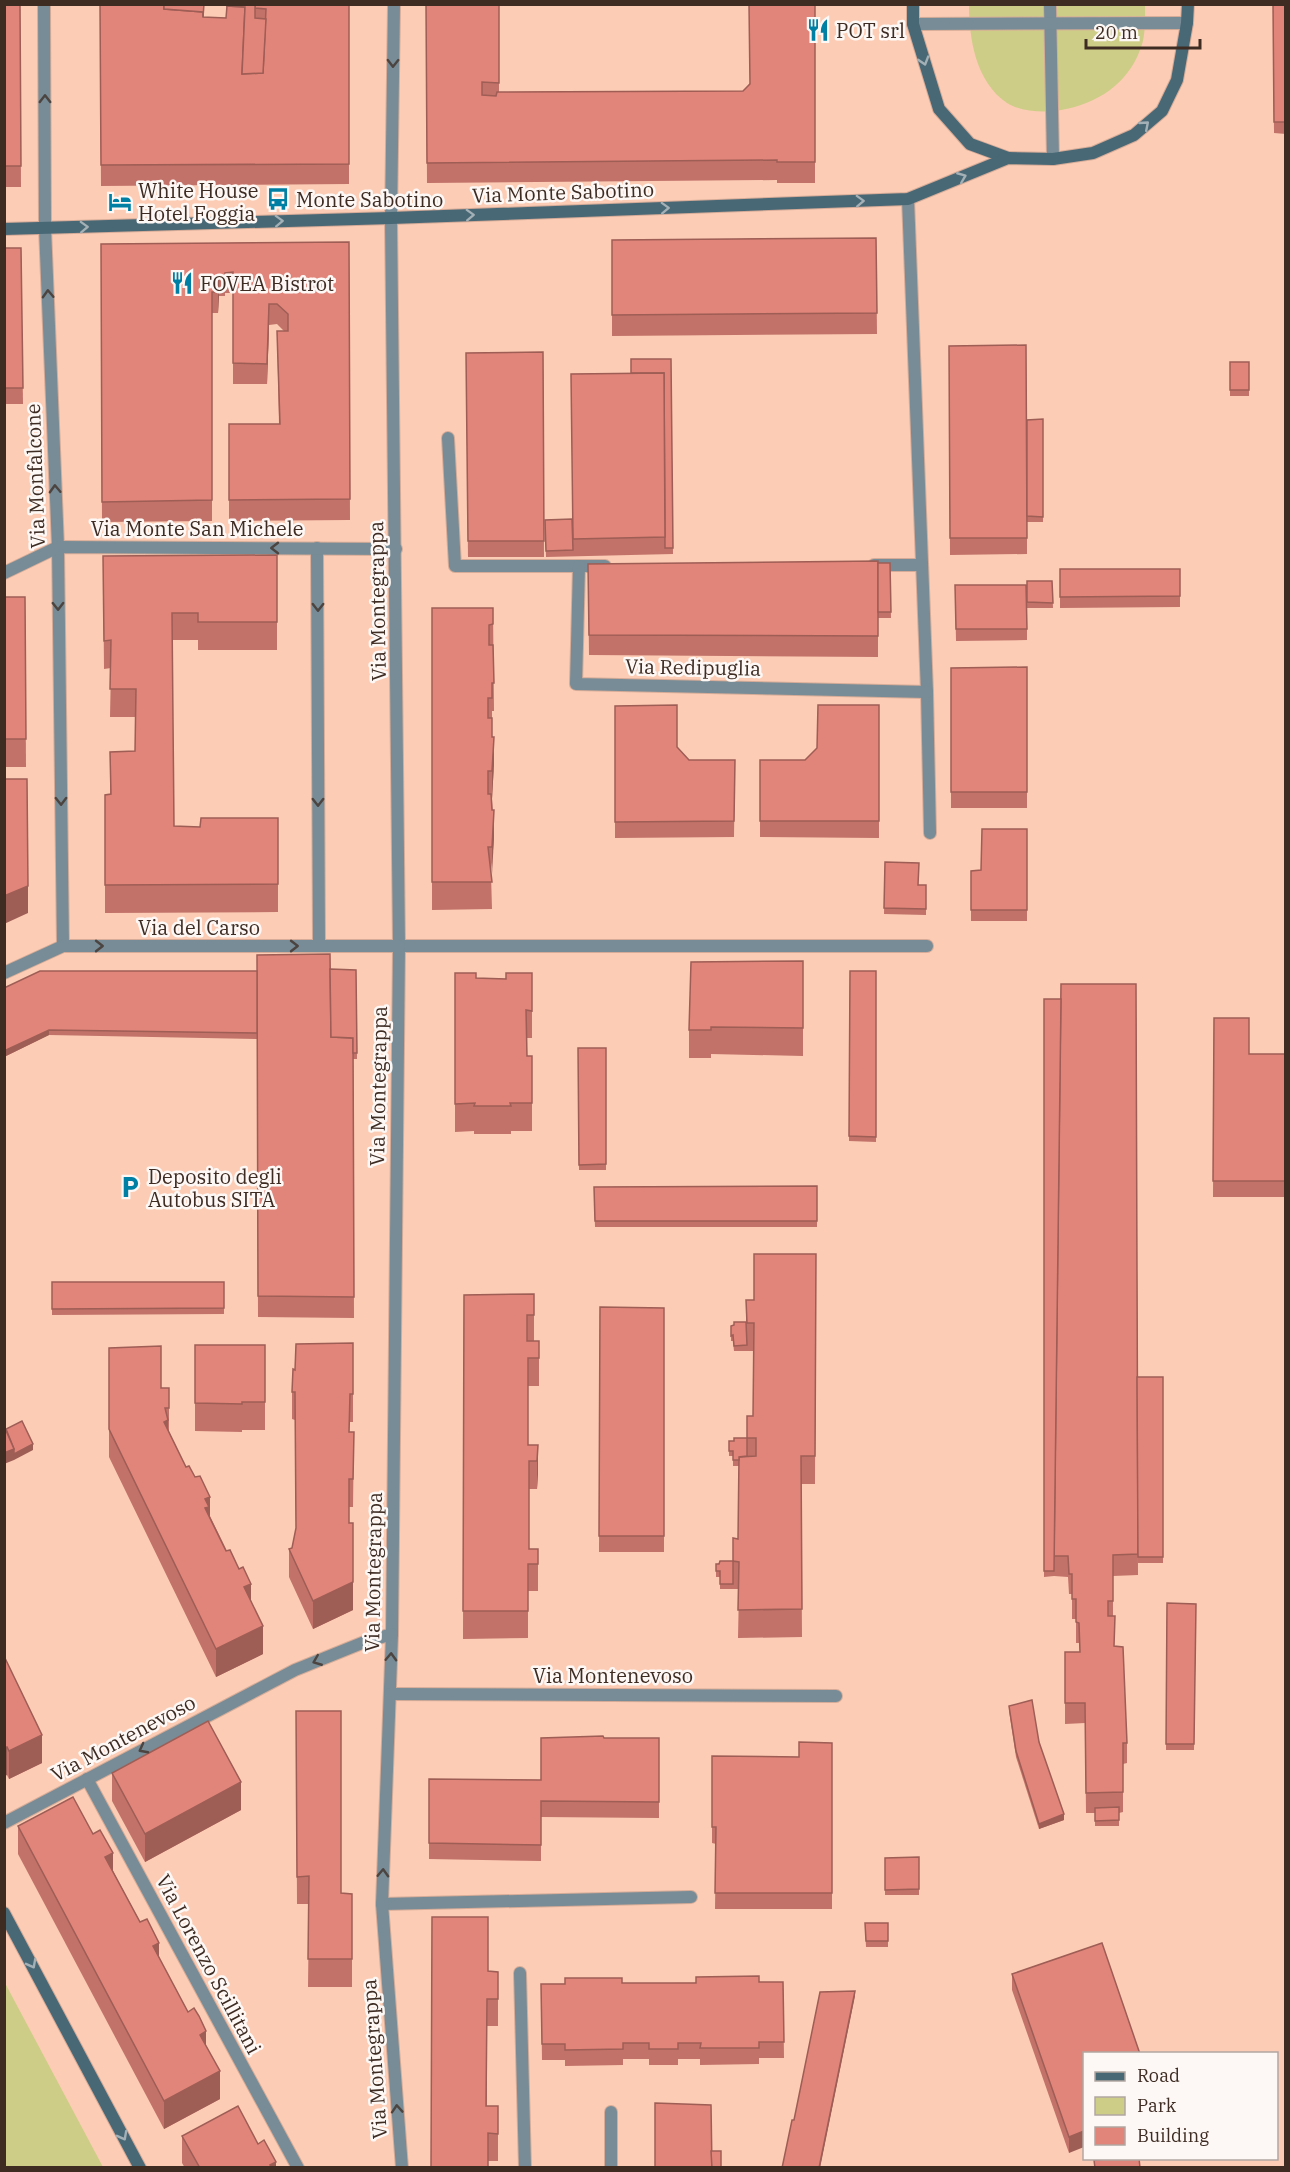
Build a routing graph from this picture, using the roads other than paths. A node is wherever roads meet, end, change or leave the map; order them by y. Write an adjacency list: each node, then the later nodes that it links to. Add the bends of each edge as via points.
1 (44, 4): 13 (street, Via Monfalcone, one-way to 1)
2 (394, 4): 12 (street, Via Montegrappa, one-way to 12)
3 (913, 4): 7 (street)
4 (1050, 4): 8 (street)
5 (1188, 4): 6 (street)
6 (1187, 23): 8 (street); 10 (street, one-way to 6, via 1093,153 1124,140 1161,111 1177,80)
7 (913, 24): 8 (street); 9 (street, one-way to 9, via 939,109 970,144)
8 (1051, 24): 10 (street)
9 (1008, 158): 10 (street); 11 (street, one-way to 9)
10 (1053, 159)
11 (908, 199): 12 (street, Via Monte Sabotino, one-way to 11); 20 (street)
12 (391, 218): 13 (street, Via Monte Sabotino, one-way to 12); 18 (street, Via Montegrappa)
13 (45, 228): 14 (street, Via Monte Sabotino); 16 (street, Via Monfalcone, one-way to 13)
14 (4, 229)
15 (448, 438): 21 (street, via 455,566)
16 (58, 547): 17 (street, Via Monte San Michele, one-way to 16); 23 (street, Via Monte San Michele); 26 (street, Via Monfalcone, one-way to 26)
17 (317, 548): 18 (street, Via Monte San Michele); 27 (street, one-way to 27)
18 (396, 549): 28 (street, Via Montegrappa)
19 (863, 565): 20 (street)
20 (922, 565): 24 (street)
21 (579, 566): 22 (street); 24 (street, Via Redipuglia, via 576,684)
22 (615, 566)
23 (4, 573)
24 (927, 692): 25 (street)
25 (930, 833)
26 (63, 946): 27 (street, Via del Carso, one-way to 27); 30 (street, Via del Carso)
27 (319, 946): 28 (street, Via del Carso)
28 (399, 946): 29 (street, Via del Carso); 31 (street, Via Montegrappa)
29 (927, 946)
30 (4, 973)
31 (392, 1634): 32 (street, Via Montegrappa, one-way to 31); 34 (street, Via Montenevoso, one-way to 34, via 295,1670)
32 (390, 1694): 33 (street, Via Montenevoso); 37 (street, Via Montegrappa, one-way to 32)
33 (836, 1696)
34 (87, 1779): 35 (street, Via Montenevoso); 42 (street, Via Lorenzo Scillitani)
35 (4, 1823)
36 (691, 1897): 37 (street)
37 (382, 1904): 43 (street, Via Montegrappa, one-way to 37)
38 (4, 1912): 41 (street, one-way to 41)
39 (520, 1973): 44 (street)
40 (611, 2112): 45 (street)
41 (140, 2168)
42 (298, 2168)
43 (402, 2168)
44 (525, 2168)
45 (611, 2168)

